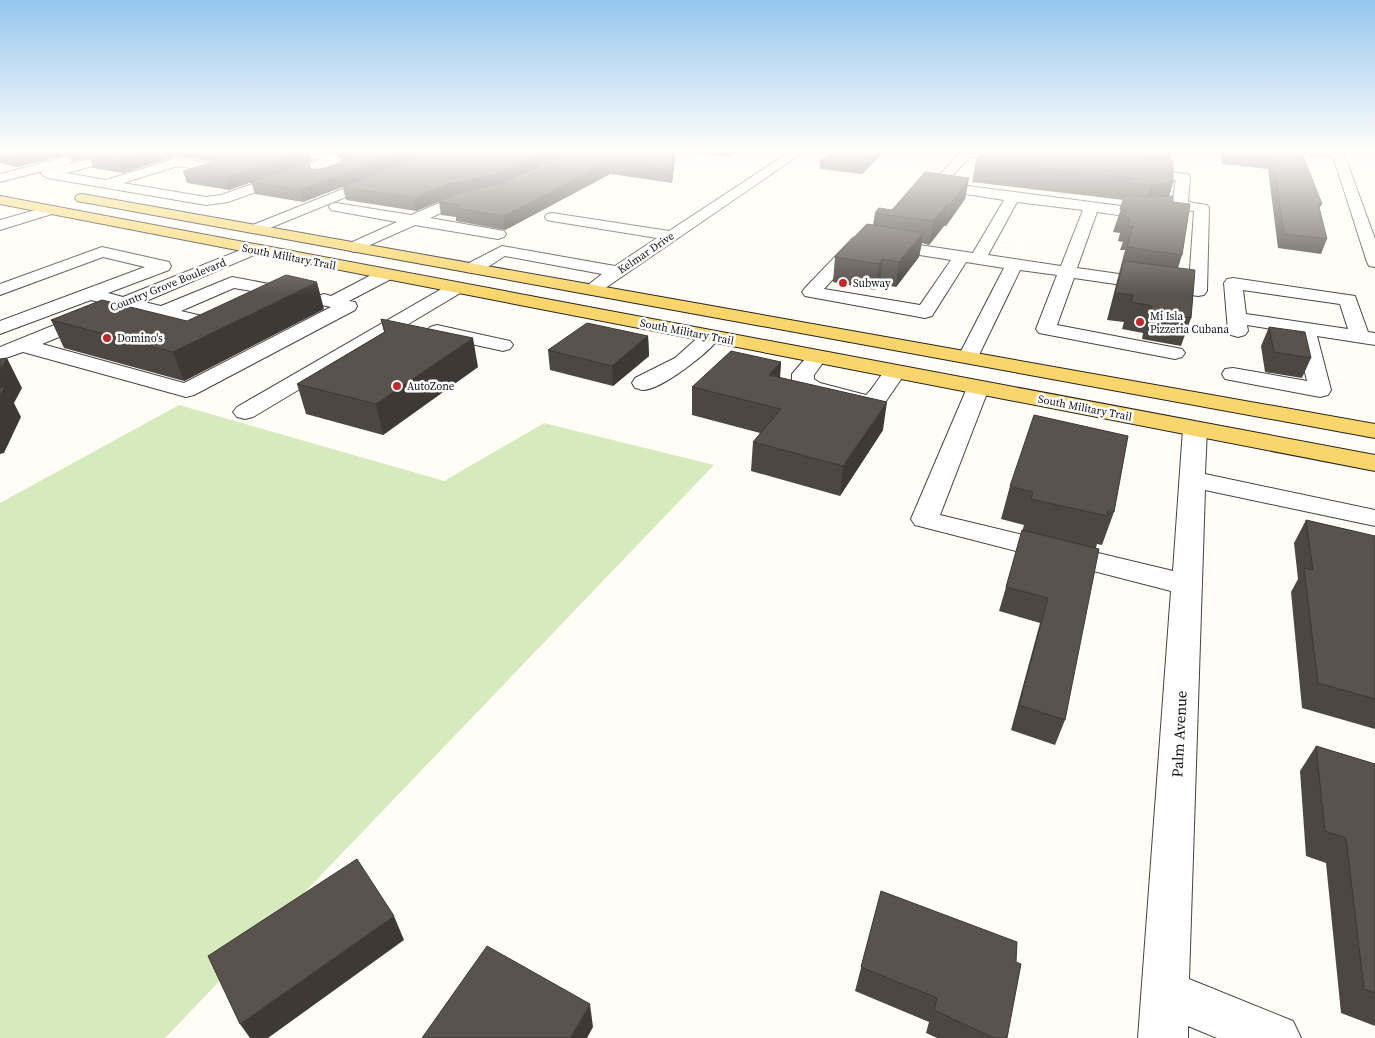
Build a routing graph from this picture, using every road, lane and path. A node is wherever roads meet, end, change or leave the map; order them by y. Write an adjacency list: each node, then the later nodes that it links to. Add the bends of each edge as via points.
1 (37, 199): 2 (main road, via 50,202)
2 (73, 199)
3 (94, 199): 19 (main road, South Military Trail)
4 (197, 199): 5 (street)
5 (219, 199)
6 (244, 199): 19 (street)
7 (329, 199): 24 (street)
8 (464, 199): 21 (street)
9 (725, 199): 27 (street, Kelmar Drive)
10 (1012, 199): 30 (street)
11 (1025, 199): 17 (street)
12 (1181, 199): 16 (street)
13 (1354, 199): 32 (street)
14 (0, 200): 18 (main road, South Military Trail)
15 (336, 206): 21 (street)
16 (1181, 206): 17 (street, via 1158,213); 37 (street, via 1202,208 1198,291)
17 (1091, 207): 37 (street)
18 (50, 210): 19 (main road, via 90,206); 23 (street); 29 (main road, South Military Trail)
19 (190, 217): 24 (main road, South Military Trail)
20 (552, 217): 25 (street)
21 (413, 220): 26 (street); 28 (street)
22 (652, 220): 25 (street)
23 (0, 225)
24 (255, 229): 28 (main road, South Military Trail)
25 (637, 231): 27 (street)
26 (498, 234)
27 (671, 236): 36 (street, Kelmar Drive)
28 (354, 246): 35 (main road, South Military Trail)
29 (253, 250): 31 (main road, South Military Trail); 46 (street, Country Grove Boulevard)
30 (970, 257): 30 (street, via 859,241 811,292 925,312); 34 (street)
31 (301, 259): 38 (main road, South Military Trail); 42 (main road, via 354,260 543,295)
32 (1375, 262)
33 (573, 264): 35 (street, via 502,251); 36 (street); 39 (street)
34 (1014, 264): 37 (street); 59 (street)
35 (473, 268): 39 (main road, South Military Trail)
36 (618, 272): 42 (street, Kelmar Drive)
37 (1068, 272): 56 (street, via 1046,329)
38 (385, 275): 40 (main road, South Military Trail); 45 (street)
39 (547, 281): 42 (main road, South Military Trail)
40 (456, 288): 48 (main road, South Military Trail); 49 (street)
41 (0, 290): 43 (street, via 102,252 163,266)
42 (592, 290): 59 (main road, South Military Trail)
43 (90, 294): 46 (street); 50 (street)
44 (291, 294): 45 (street); 47 (street, via 243,304 204,322); 47 (street, via 232,282)
45 (333, 302): 54 (street, via 348,306 186,390)
46 (124, 303): 47 (street); 54 (street, Country Grove Boulevard)
47 (162, 312)
48 (601, 316): 52 (main road, South Military Trail); 59 (main road, via 646,309 893,354)
49 (397, 323): 55 (street); 64 (street)
50 (0, 328)
51 (1305, 328): 53 (street); 53 (street, via 1238,324 1234,297 1353,315); 61 (street, via 1320,390)
52 (710, 336): 58 (main road, South Military Trail); 62 (street, via 682,362)
53 (1367, 338)
54 (22, 345): 57 (street, Country Grove Boulevard)
55 (503, 345)
56 (1175, 353)
57 (0, 354)
58 (817, 357): 60 (main road, South Military Trail); 60 (street, via 803,374 803,382 812,388 866,402 874,402)
59 (968, 358): 66 (main road, South Military Trail)
60 (896, 372): 63 (main road, South Military Trail)
61 (1233, 374)
62 (642, 383)
63 (978, 388): 65 (main road, South Military Trail); 70 (street, via 925,519)
64 (245, 412)
65 (1195, 429): 67 (main road, South Military Trail); 68 (street, Palm Avenue)
66 (1375, 431)
67 (1372, 462)
68 (1192, 479): 69 (street); 70 (street, Palm Avenue)
69 (1375, 518)
70 (1186, 585): 71 (street, Palm Avenue)
71 (1164, 1016): 72 (street)
72 (1276, 1038)

